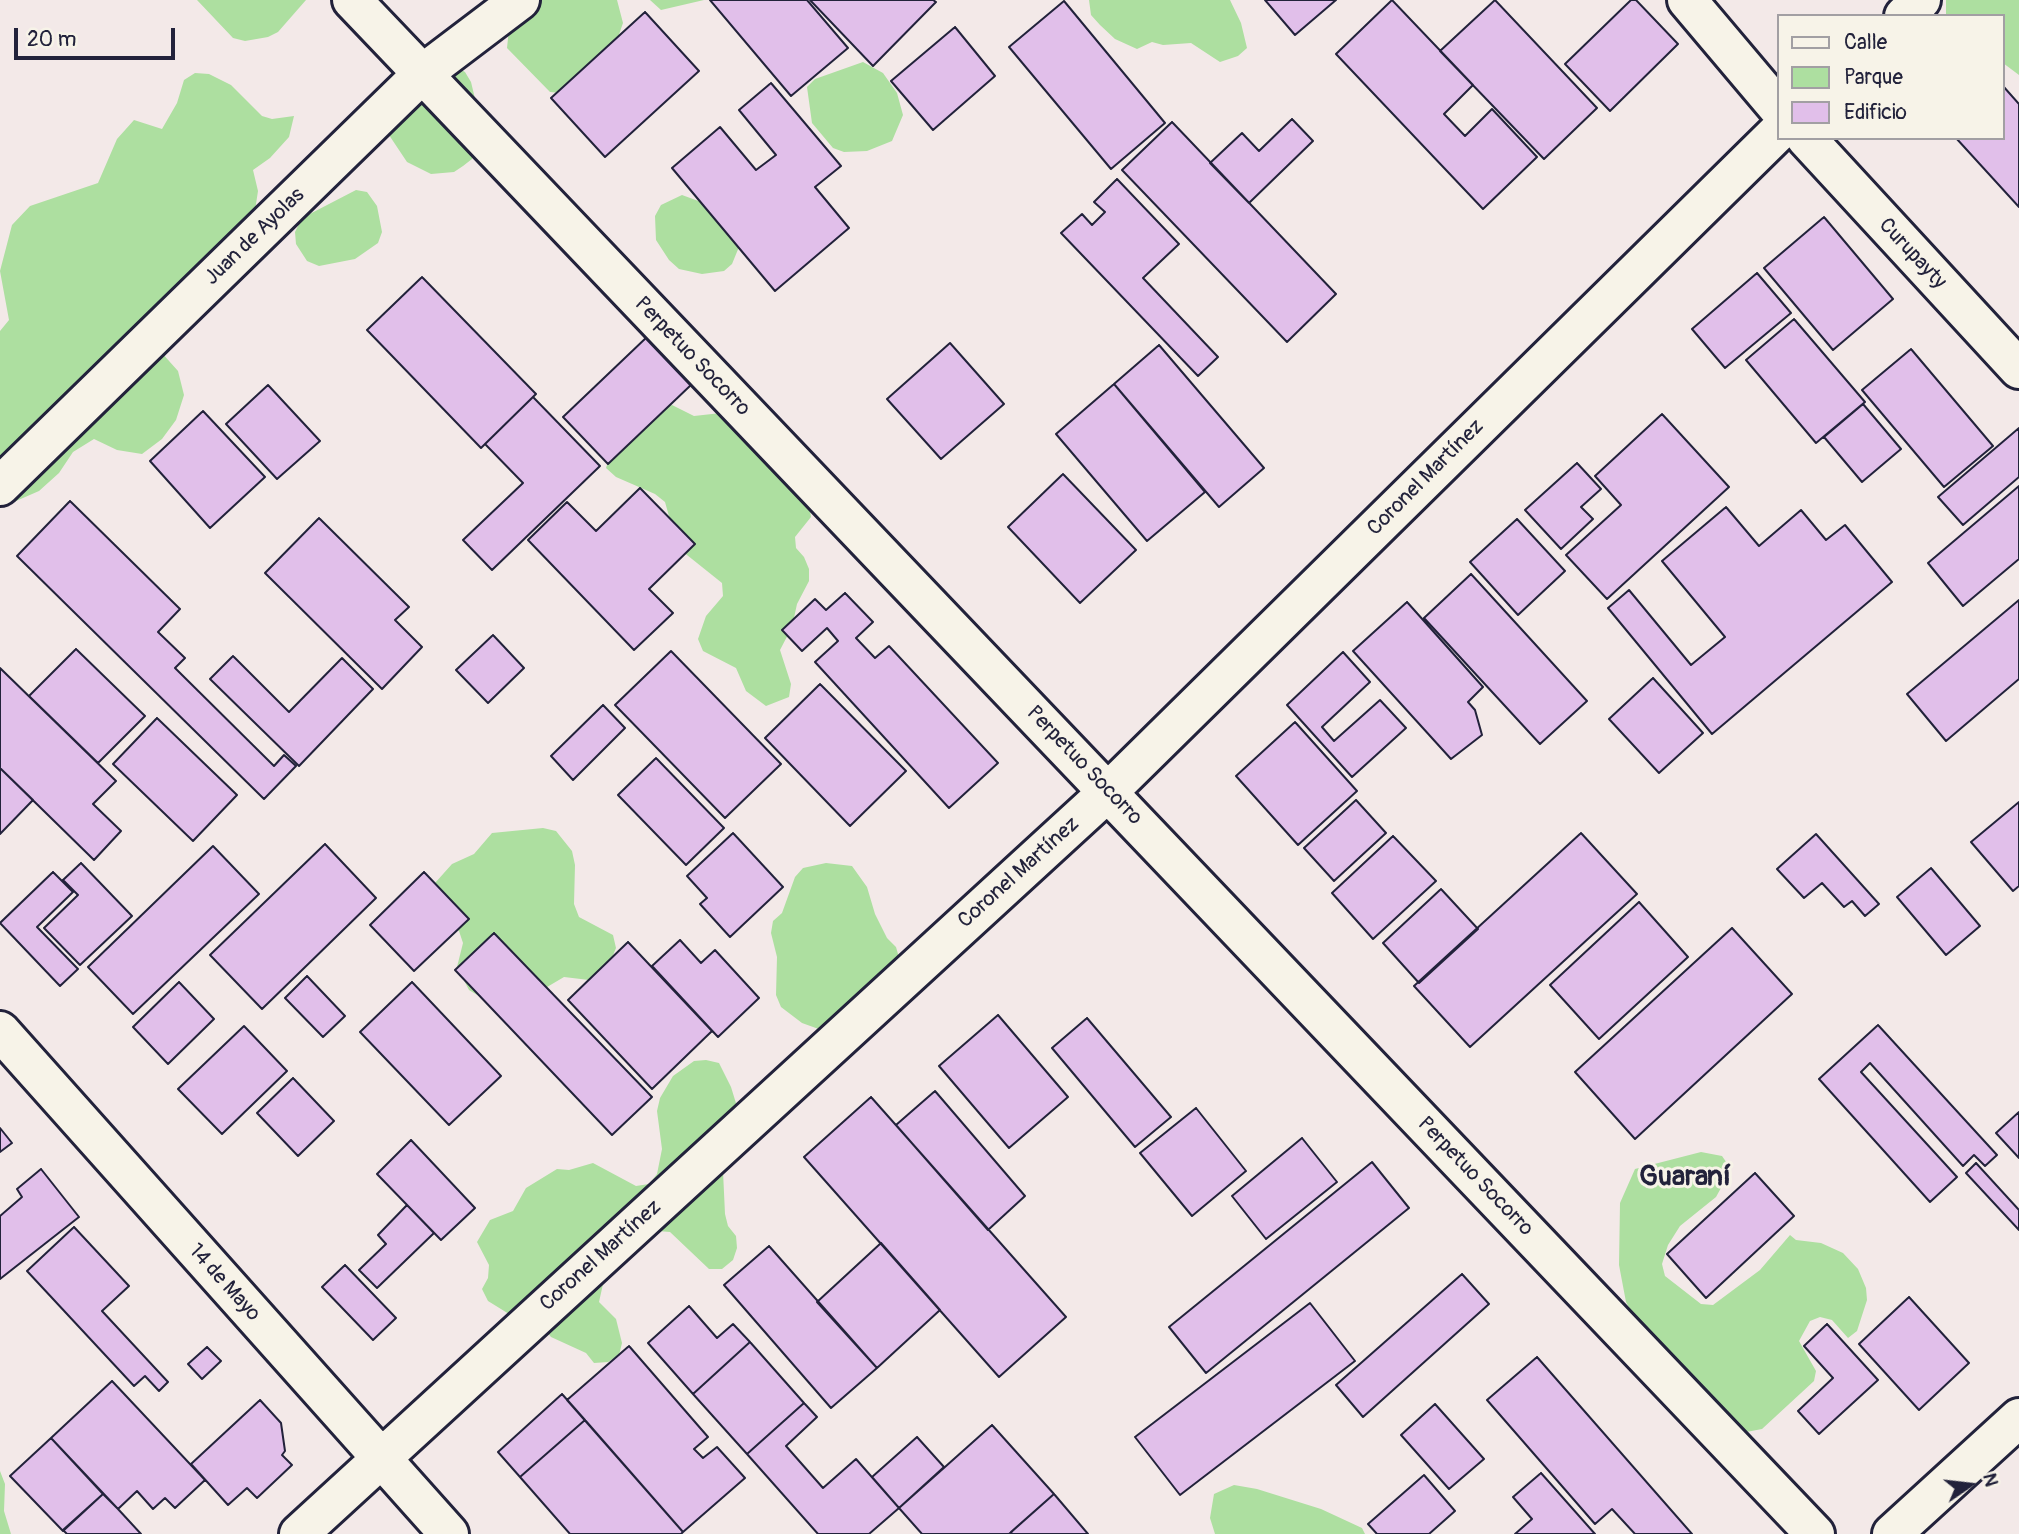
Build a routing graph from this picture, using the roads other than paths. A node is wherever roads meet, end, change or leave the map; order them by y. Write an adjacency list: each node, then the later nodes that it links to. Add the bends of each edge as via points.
1 (352, 0): 6 (street, Perpetuo Socorro)
2 (520, 0): 6 (street, Juan de Ayolas)
3 (1688, 0): 7 (street)
4 (1921, 0): 5 (street)
5 (1906, 14)
6 (421, 75): 11 (street, Juan de Ayolas); 12 (street, Perpetuo Socorro)
7 (1778, 107)
8 (1778, 132): 12 (street, Coronel Martínez)
9 (1808, 140): 10 (street, Curupayty)
10 (2019, 369)
11 (0, 486)
12 (1109, 791): 15 (street, Coronel Martínez); 18 (street, Perpetuo Socorro)
13 (0, 1031): 15 (street, 14 de Mayo)
14 (2019, 1418): 19 (street)
15 (379, 1458): 16 (street, Coronel Martínez); 17 (street, 14 de Mayo)
16 (299, 1534)
17 (449, 1534)
18 (1815, 1534)
19 (1892, 1534)

